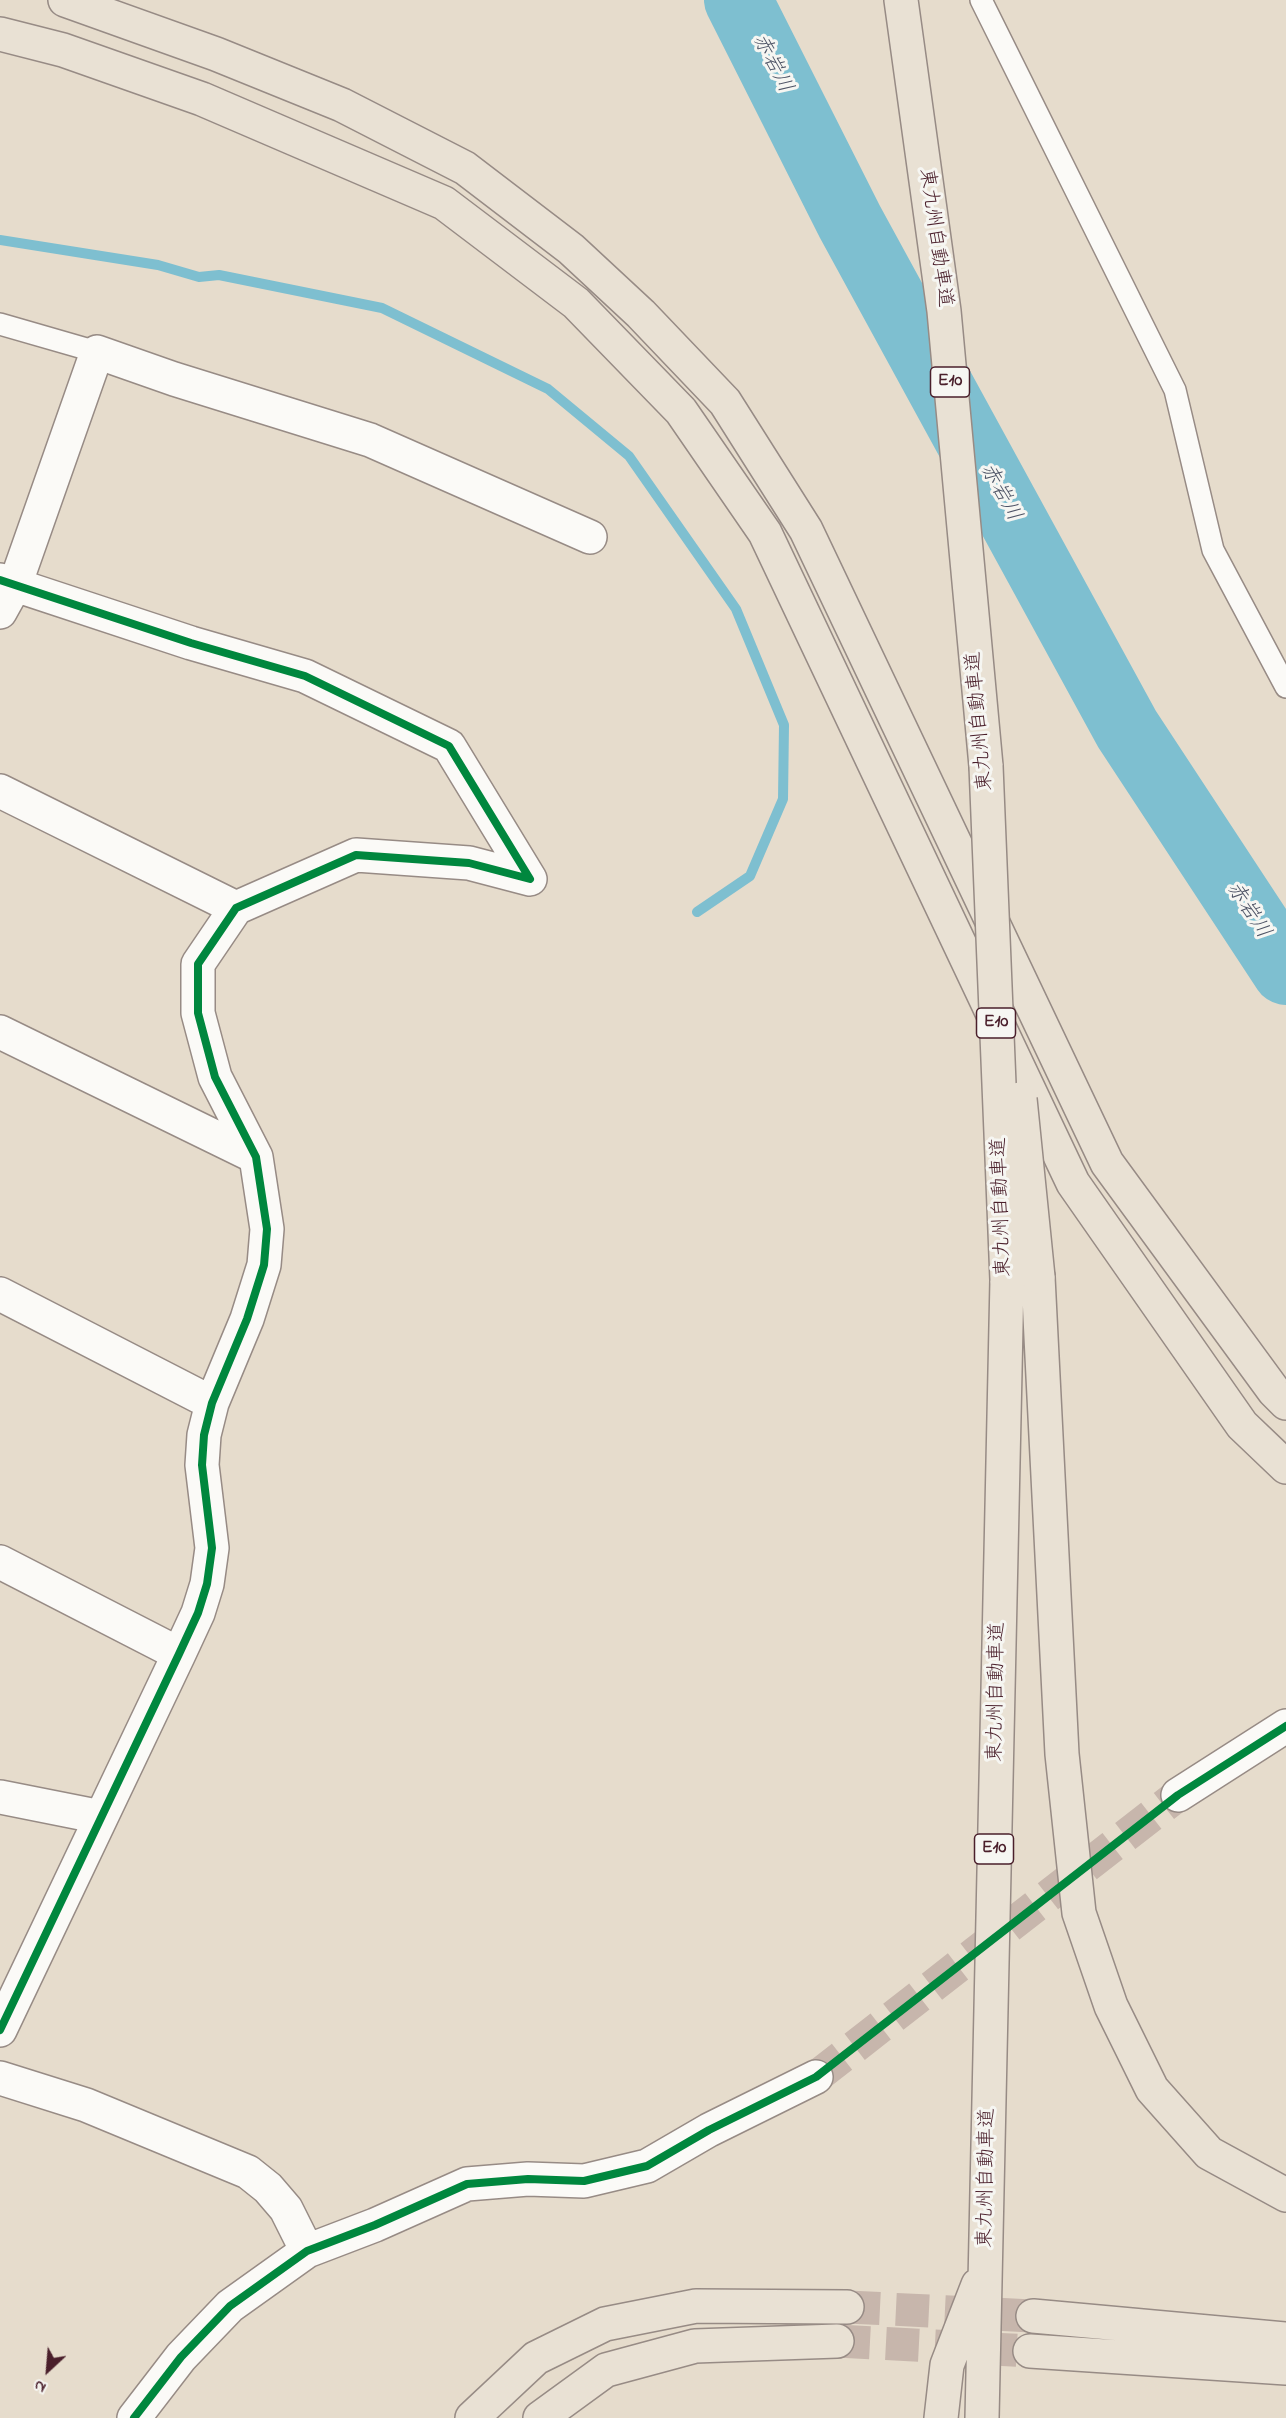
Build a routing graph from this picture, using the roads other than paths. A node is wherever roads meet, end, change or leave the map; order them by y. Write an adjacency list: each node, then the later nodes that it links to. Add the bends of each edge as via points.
1 (65, 0): 17 (highway, via 216,54 342,105 465,168 571,249 725,402 806,530 1107,1163)
2 (901, 0): 14 (highway, 東九州自動車道 / E10, bridge, via 944,311 986,766)
3 (981, 0): 9 (lane, via 1175,390 1213,550)
4 (0, 34): 18 (highway, via 63,50 202,99 444,203 576,303 681,411 765,533 1073,1183 1242,1425)
5 (0, 324): 6 (lane)
6 (97, 352): 7 (street, via 370,440); 8 (street)
7 (590, 537)
8 (5, 592): 11 (street, via 305,676 449,746 530,879 469,862 356,855)
9 (1286, 687)
10 (0, 791): 11 (street)
11 (236, 908): 13 (street, via 198,964 198,1013 215,1077)
12 (0, 1032): 13 (street)
13 (256, 1156): 16 (street, via 267,1229 264,1265 247,1319)
14 (1022, 1279): 28 (highway, via 1079,1913 1111,2006 1152,2089 1209,2153); 30 (highway, 東九州自動車道 / E10)
15 (0, 1293): 16 (street)
16 (212, 1403): 20 (street, via 202,1465 213,1548 198,1613)
17 (1286, 1403)
18 (1286, 1467)
19 (0, 1562): 20 (street)
20 (179, 1654): 24 (street)
21 (1286, 1726): 22 (street)
22 (1178, 1795)
23 (0, 1797): 24 (street)
24 (101, 1817): 25 (street)
25 (0, 2030)
26 (816, 2077): 29 (street, via 646,2166 584,2181 528,2179 467,2184)
27 (0, 2078): 29 (street, via 86,2105 248,2172 286,2208)
28 (1286, 2195)
29 (307, 2251): 37 (street, via 230,2306 181,2357)
30 (987, 2263): 40 (highway, via 947,2365); 41 (highway, 東九州自動車道 / E10)
31 (847, 2307): 38 (highway, via 696,2306 605,2324 536,2358)
32 (1033, 2316): 33 (highway)
33 (1286, 2339)
34 (837, 2341): 39 (highway, via 695,2346 606,2370)
35 (1030, 2351): 36 (highway)
36 (1286, 2368)
37 (134, 2418)
38 (472, 2418)
39 (540, 2418)
40 (941, 2418)
41 (982, 2418)

